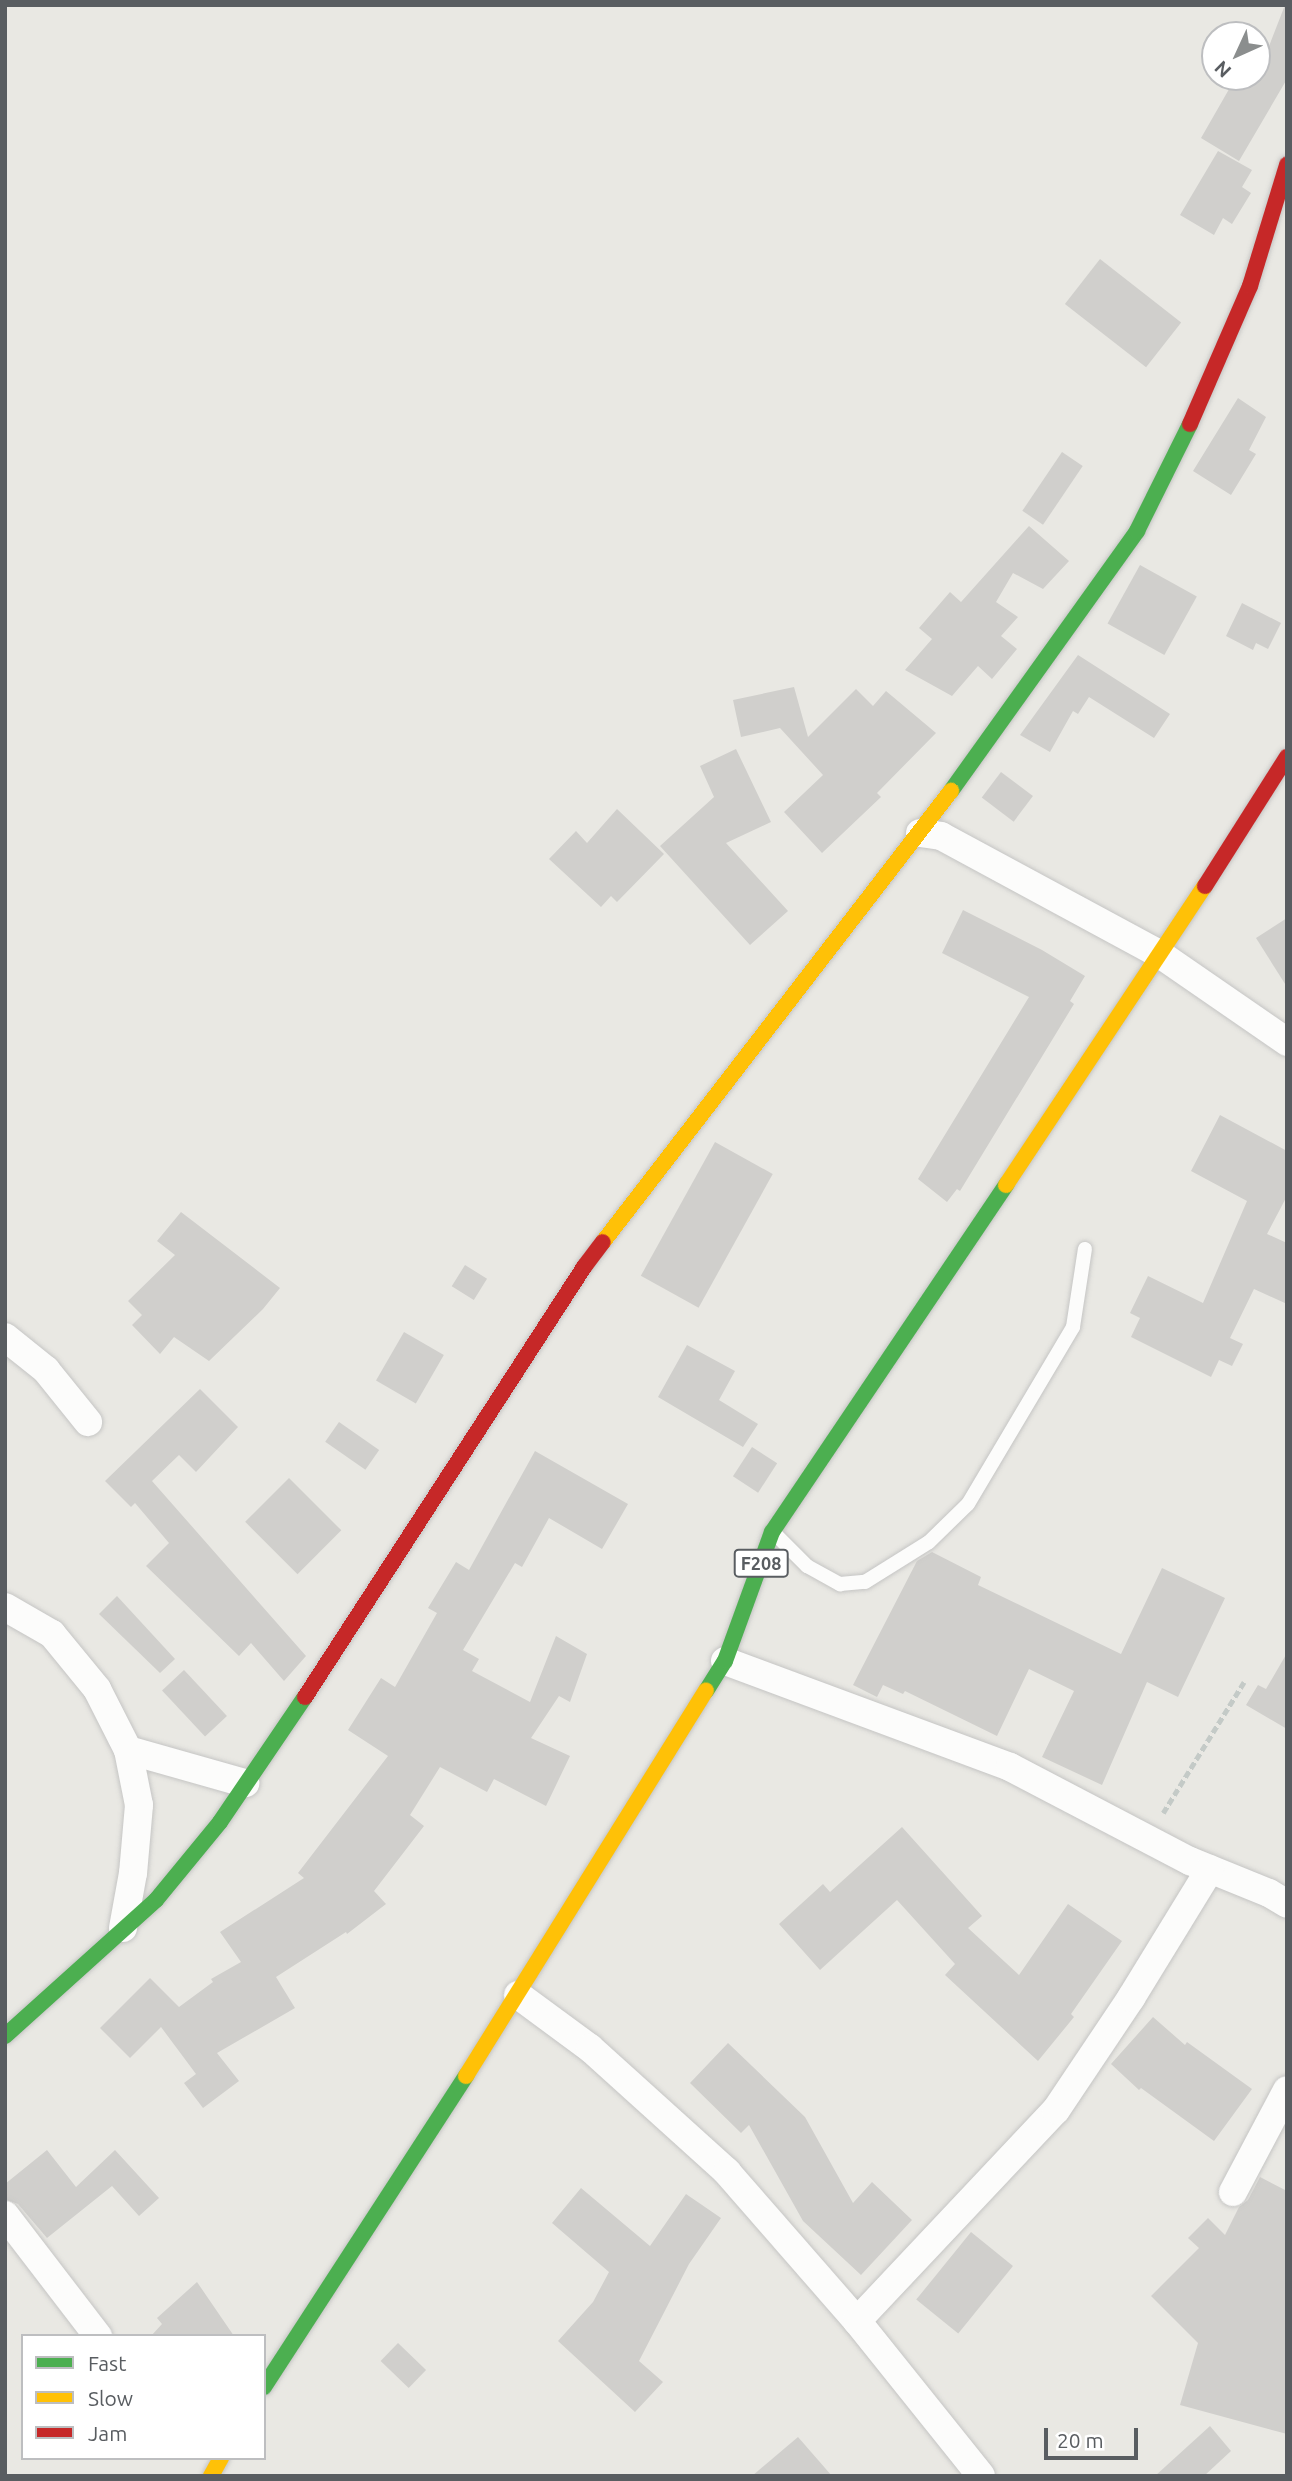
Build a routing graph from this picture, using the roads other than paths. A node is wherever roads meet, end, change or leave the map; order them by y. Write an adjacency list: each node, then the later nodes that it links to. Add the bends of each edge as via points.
1 (1287, 165): 3 (street, via 1250,286 1213,376 1137,531)
2 (1287, 757): 4 (street, F208)
3 (920, 833): 4 (street, via 941,836); 13 (street, via 584,1267)
4 (1161, 955): 5 (street); 9 (street, F208)
5 (1287, 1042)
6 (1085, 1249): 9 (lane, via 1073,1327 968,1504 929,1542 865,1582 840,1584 807,1566)
7 (5, 1337): 8 (street, via 46,1370)
8 (88, 1422)
9 (772, 1532): 11 (street, F208)
10 (5, 1607): 12 (street, via 52,1634 97,1689)
11 (725, 1661): 14 (street, via 1010,1767); 17 (street, F208)
12 (128, 1750): 13 (street); 16 (street, via 139,1805)
13 (245, 1783): 16 (street, via 220,1822 156,1900)
14 (1210, 1869): 15 (street); 22 (street, via 1056,2110)
15 (1287, 1904)
16 (123, 1928): 18 (street)
17 (518, 1996): 22 (street, via 590,2048 727,2172); 24 (street, F208)
18 (5, 2036)
19 (1287, 2090): 20 (street)
20 (1233, 2192)
21 (5, 2216): 23 (street)
22 (858, 2321): 27 (street)
23 (97, 2334)
24 (267, 2379)
25 (220, 2460): 26 (street)
26 (211, 2476)
27 (981, 2476)

